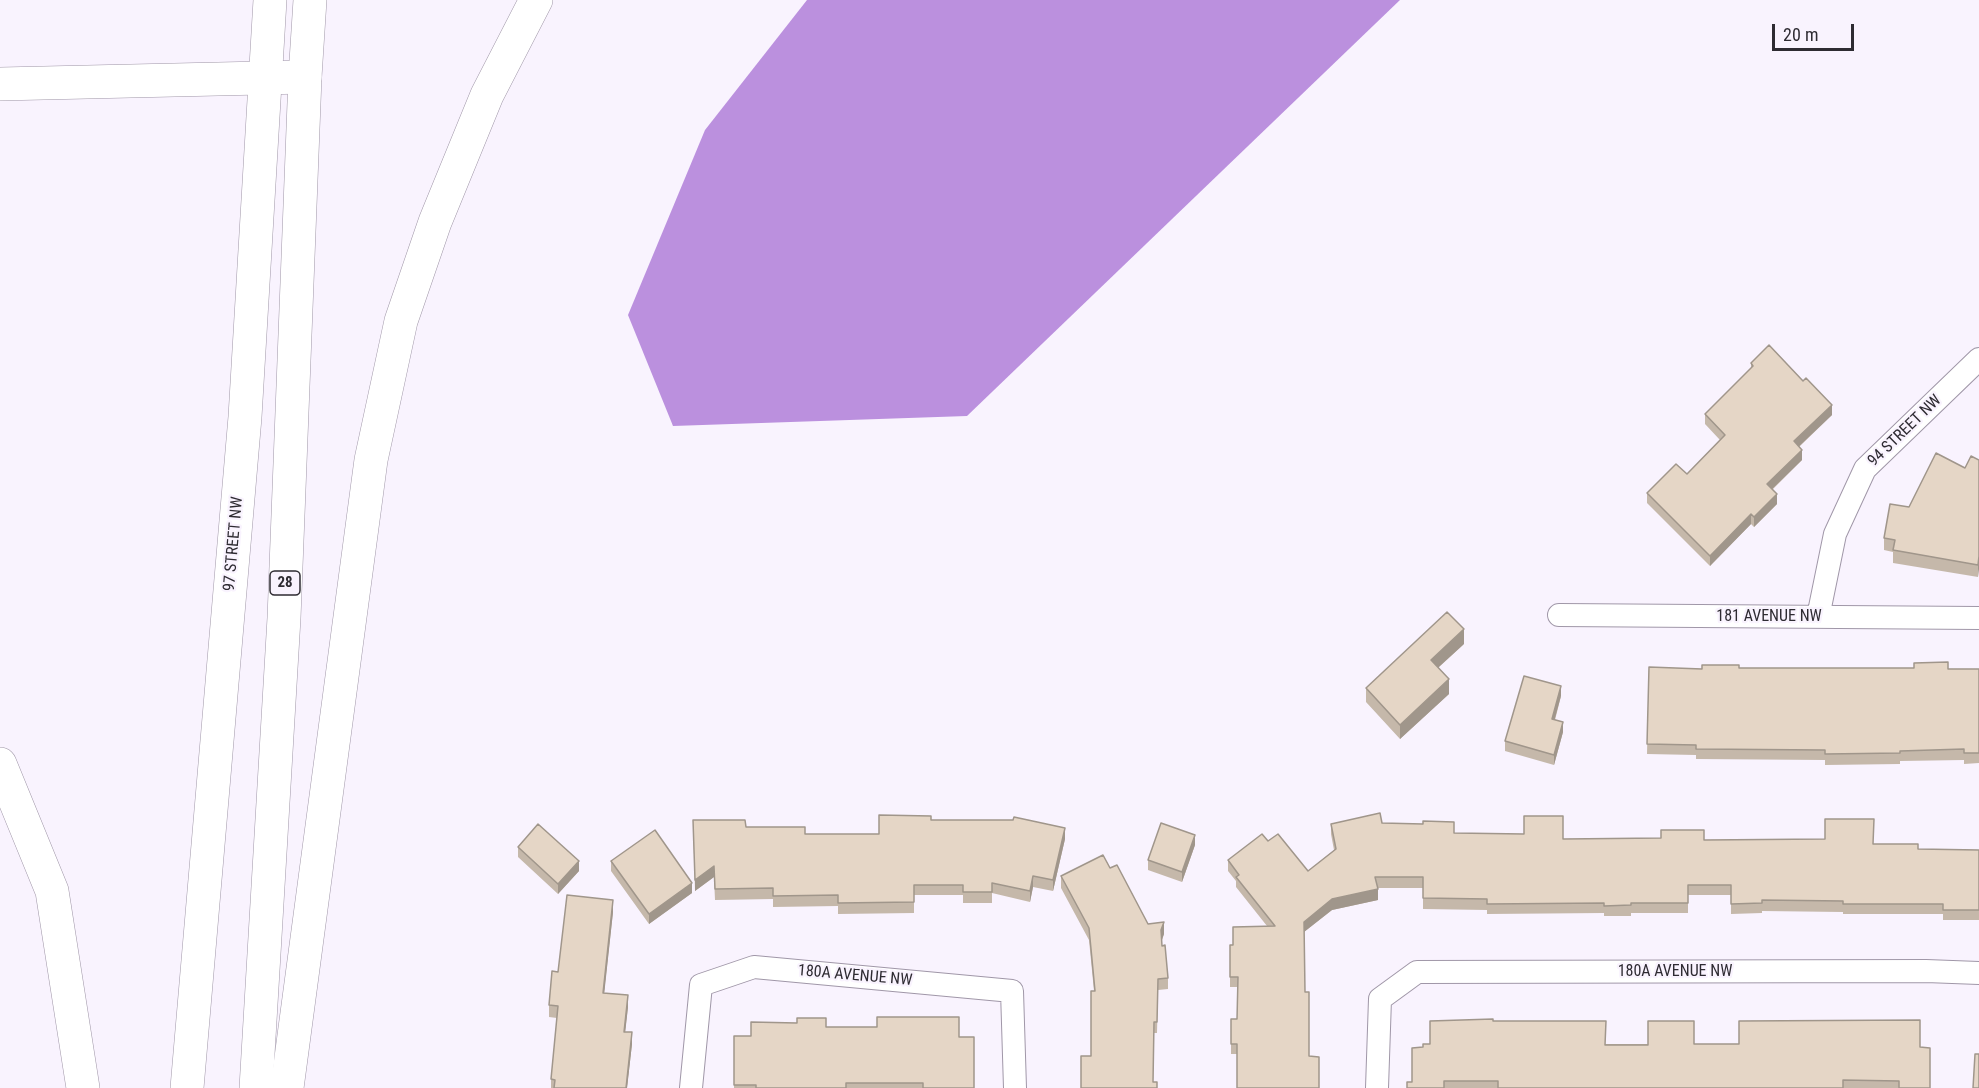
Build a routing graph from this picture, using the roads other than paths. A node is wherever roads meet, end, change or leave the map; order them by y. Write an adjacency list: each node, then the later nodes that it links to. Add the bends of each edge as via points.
1 (270, 0): 5 (main road, 97 STREET NW)
2 (310, 0): 4 (main road, 28)
3 (536, 0): 16 (main road, via 487,95 435,222 401,321 371,459)
4 (305, 77): 5 (main road); 15 (main road, 28, via 284,618)
5 (266, 78): 6 (main road); 14 (main road, 97 STREET NW, via 246,417)
6 (0, 84)
7 (1979, 359): 9 (street, 94 STREET NW, via 1865,469 1835,534)
8 (1559, 615): 9 (street, 181 AVENUE NW)
9 (1818, 617): 10 (street, 181 AVENUE NW)
10 (1979, 618)
11 (0, 764): 13 (main road, via 52,891)
12 (1979, 974): 19 (street, 180A AVENUE NW, via 1417,972 1380,999)
13 (83, 1088)
14 (187, 1088)
15 (256, 1088)
16 (287, 1088)
17 (690, 1088): 18 (street, 180A AVENUE NW, via 700,985 754,967 1012,991)
18 (1015, 1088)
19 (1377, 1088)

